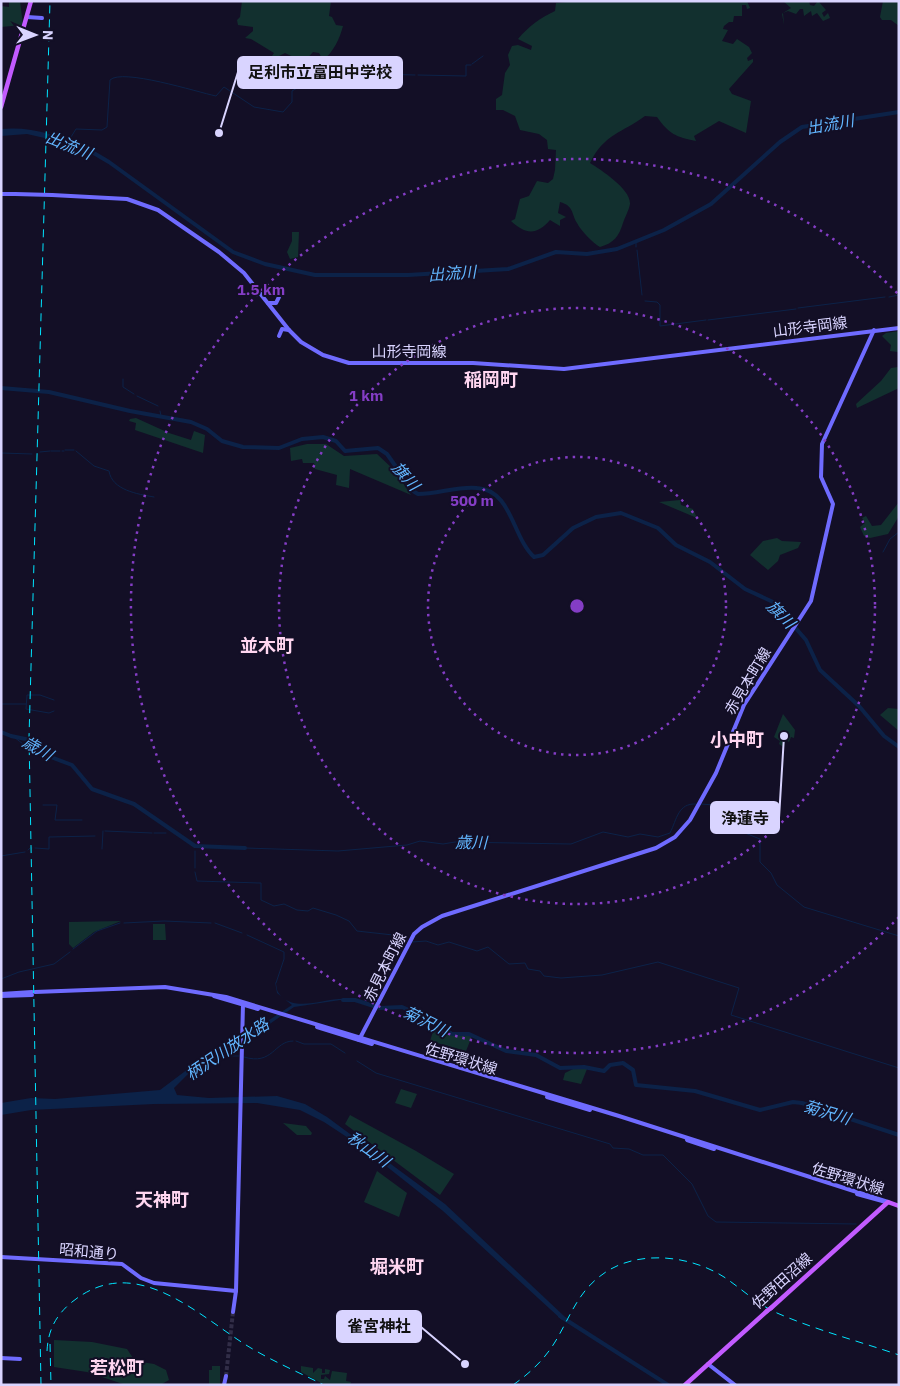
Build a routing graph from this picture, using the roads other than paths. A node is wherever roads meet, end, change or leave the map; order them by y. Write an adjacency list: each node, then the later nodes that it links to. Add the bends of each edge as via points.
1 (31, 1): 2 (main road)
2 (26, 17): 3 (main road); 4 (main road)
3 (42, 18)
4 (1, 108)
5 (1, 194): 7 (main road, 山形寺岡線, bridge, via 126,199 158,210 227,258)
6 (279, 298): 7 (main road, via 276,304)
7 (268, 303): 9 (main road, 山形寺岡線)
8 (899, 328): 10 (main road, 山形寺岡線)
9 (289, 330): 10 (main road, 山形寺岡線, via 316,352 349,363 472,363 564,369); 11 (main road, via 282,329)
10 (874, 330): 14 (main road, 赤見本町線, via 822,444 821,477 833,507 814,593 800,621 744,705 720,764 680,833 661,846 426,923 410,941)
11 (279, 336)
12 (2, 995): 13 (main road, via 165,989)
13 (243, 1003): 14 (main road); 18 (main road)
14 (360, 1039): 15 (main road, 佐野環状線)
15 (888, 1202): 16 (main road); 22 (main road, 佐野田沼線)
16 (899, 1206)
17 (1, 1257): 18 (main road, 昭和通り, via 122,1264 145,1280 170,1286)
18 (236, 1291): 19 (main road)
19 (233, 1312)
20 (1, 1358): 21 (main road)
21 (20, 1359)
22 (708, 1364): 25 (main road, 佐野田沼線); 26 (main road)
23 (226, 1376): 24 (main road)
24 (224, 1385)
25 (685, 1385)
26 (735, 1385)

